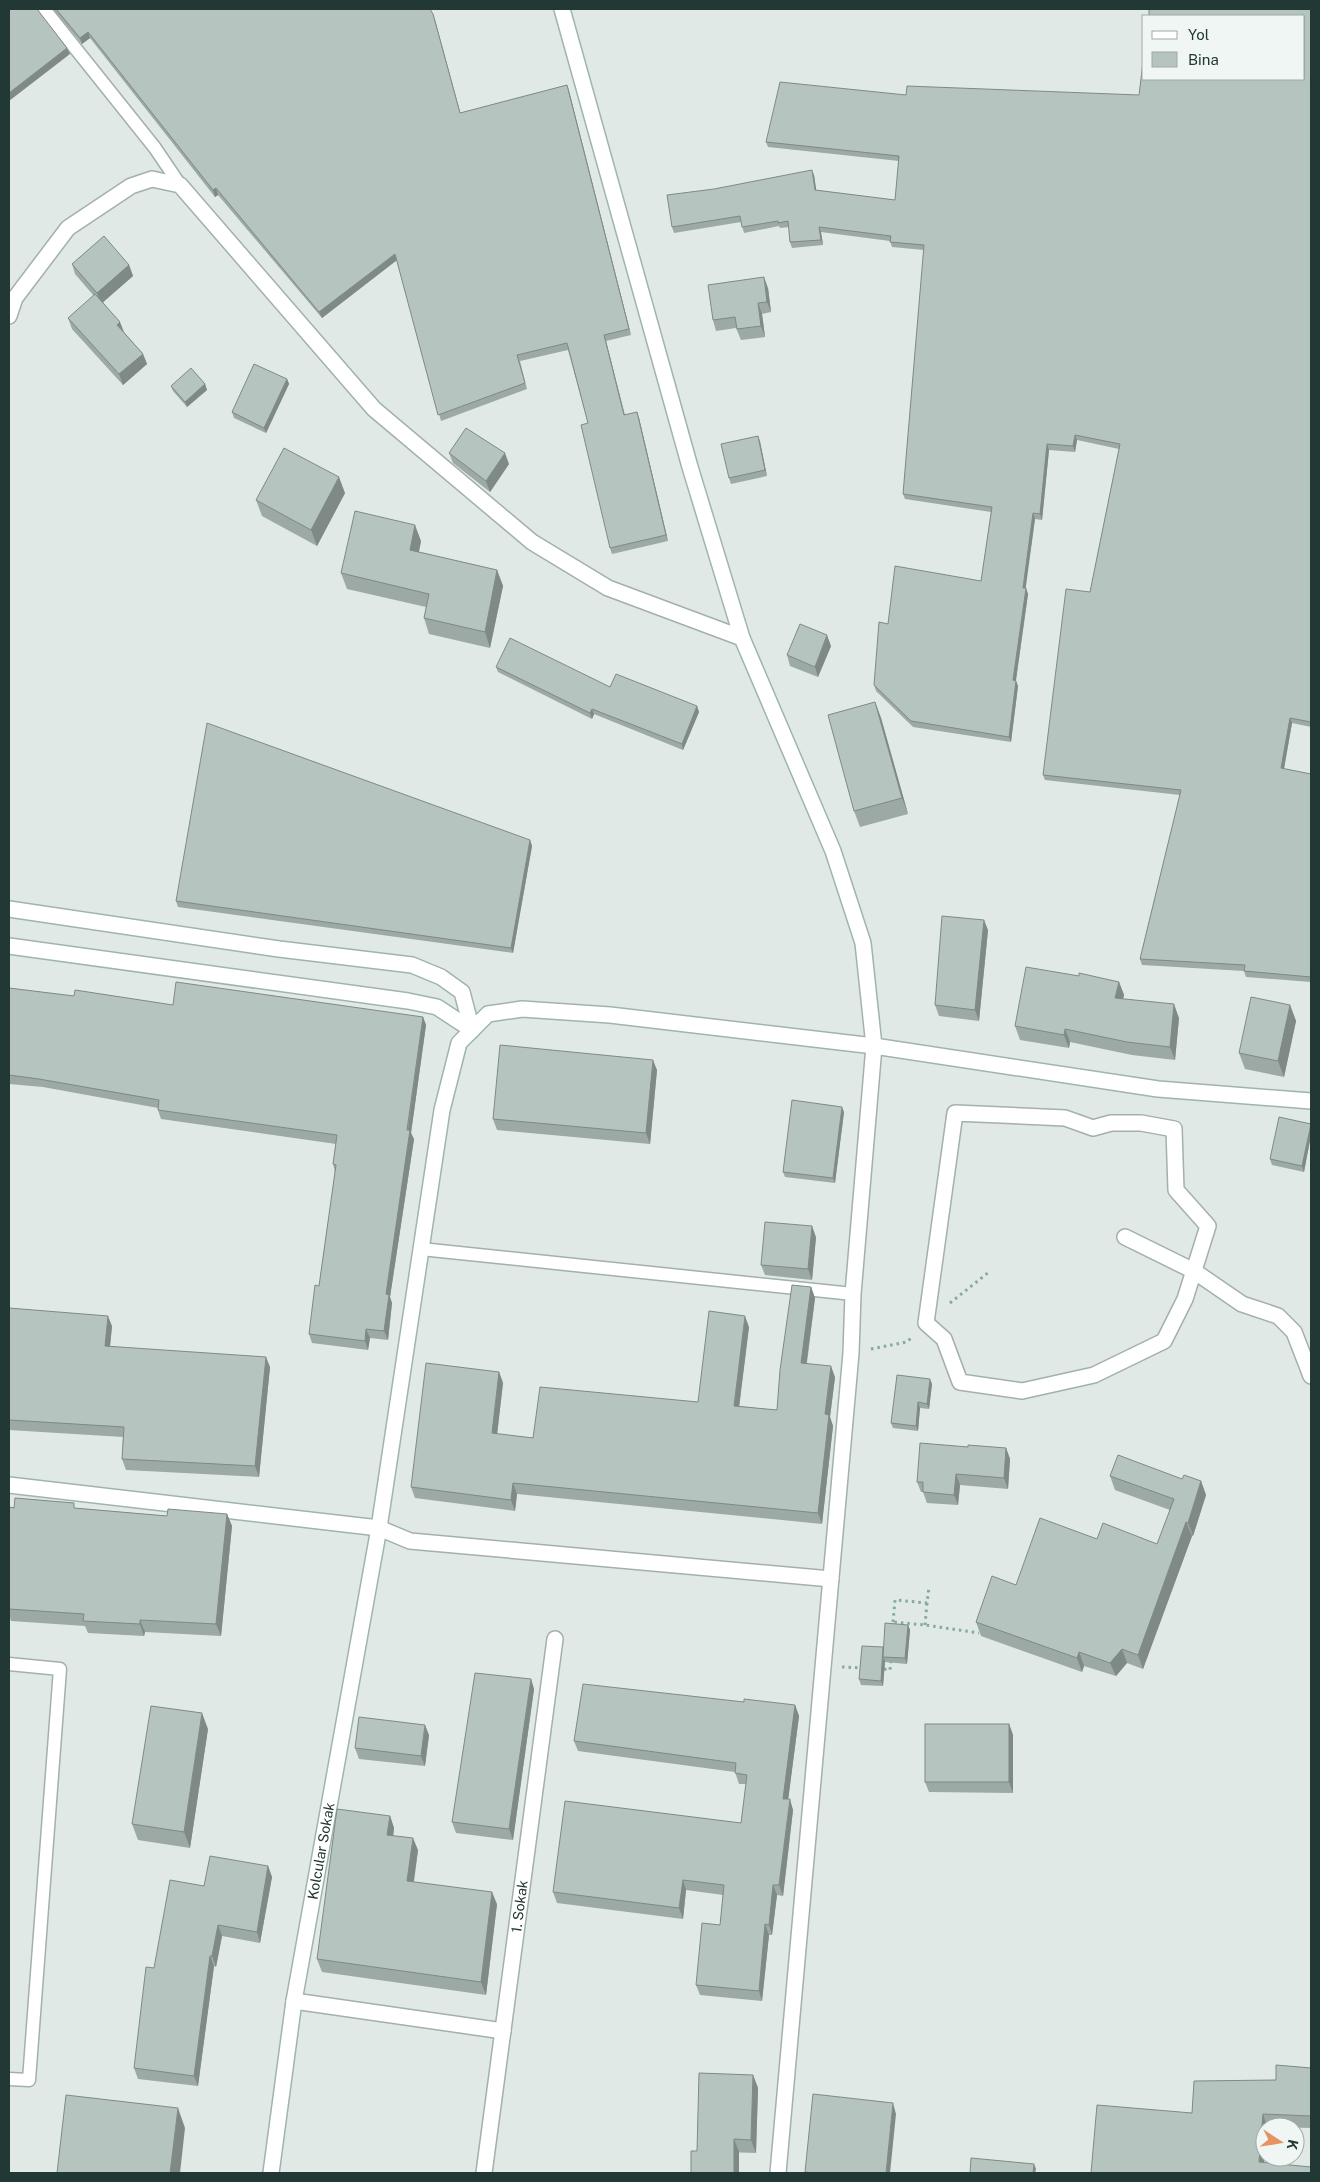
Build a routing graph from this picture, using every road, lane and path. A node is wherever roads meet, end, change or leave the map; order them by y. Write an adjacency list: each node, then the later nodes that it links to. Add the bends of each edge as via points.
1 (44, 9): 3 (lane, via 156,148)
2 (562, 9): 5 (street, via 690,467)
3 (180, 185): 4 (street, via 152,179 132,186 68,228 15,298); 5 (street, via 374,409 532,542 608,588)
4 (9, 316)
5 (742, 638): 9 (street, via 833,851 863,943)
6 (9, 909): 8 (street, via 412,965 441,977 462,992)
7 (9, 946): 8 (street, via 408,1001 437,1007)
8 (472, 1030): 9 (street, Kolcular Sokak, via 488,1014 522,1009 610,1015); 12 (street, Kolcular Sokak, via 459,1043 442,1110)
9 (874, 1046): 10 (street, Kolcular Sokak, via 1158,1089); 14 (street)
10 (1311, 1102)
11 (1125, 1237): 13 (street)
12 (421, 1249): 14 (lane); 17 (street, Kolcular Sokak)
13 (1194, 1271): 13 (street, via 1185,1299 1164,1341 1094,1375 1022,1391 960,1382 944,1339 926,1322 955,1113 1065,1118 1093,1128 1111,1123 1141,1123 1174,1129 1176,1190 1208,1226); 15 (street, via 1242,1304 1278,1316 1294,1332)
14 (853, 1294): 18 (street, via 851,1353)
15 (1311, 1376)
16 (9, 1485): 17 (street)
17 (379, 1528): 18 (street, via 410,1541); 31 (street, Kolcular Sokak)
18 (831, 1579): 36 (street)
19 (929, 1587): 20 (path)
20 (927, 1603): 21 (path, via 895,1600); 22 (path)
21 (893, 1622): 22 (path); 23 (path)
22 (925, 1625): 24 (path)
23 (892, 1632)
24 (979, 1632)
25 (555, 1639): 32 (street, 1. Sokak)
26 (891, 1651): 30 (path, via 890,1670)
27 (9, 1664): 33 (lane, via 60,1669 29,2080)
28 (855, 1667): 29 (path)
29 (863, 1668)
30 (884, 1669)
31 (294, 2001): 32 (street); 34 (street, Kolcular Sokak)
32 (503, 2030): 35 (street, 1. Sokak)
33 (9, 2079)
34 (270, 2173)
35 (484, 2173)
36 (778, 2173)

